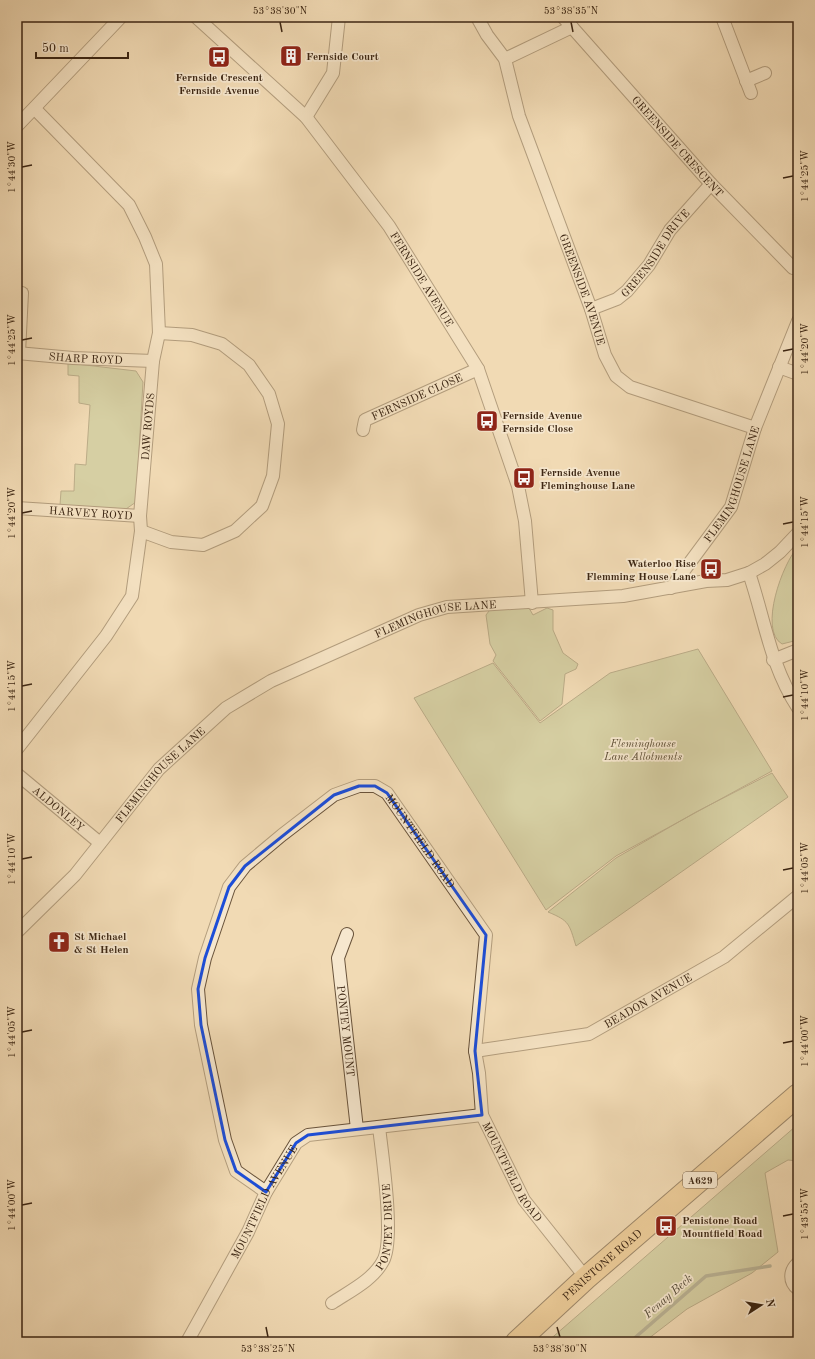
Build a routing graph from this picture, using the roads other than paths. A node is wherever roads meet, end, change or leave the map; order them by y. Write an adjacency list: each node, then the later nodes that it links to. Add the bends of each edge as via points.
1 (121, 17): 12 (street)
2 (196, 17): 13 (street, FERNSIDE AVENUE)
3 (338, 17): 13 (street, via 333,73)
4 (477, 17): 8 (street, GREENSIDE AVENUE)
5 (564, 17): 7 (street, GREENSIDE CRESCENT)
6 (722, 17): 10 (street)
7 (572, 27): 8 (street); 15 (street, GREENSIDE CRESCENT)
8 (505, 59): 18 (street, GREENSIDE AVENUE, via 519,116)
9 (765, 73): 10 (street)
10 (746, 81): 11 (street)
11 (751, 93)
12 (35, 109): 14 (street); 20 (street, DAW ROYDS, via 129,205 156,264)
13 (306, 117): 24 (street, FERNSIDE AVENUE, via 389,226)
14 (17, 126)
15 (711, 184): 16 (street, GREENSIDE CRESCENT, via 793,268); 18 (street, GREENSIDE DRIVE, via 670,230 648,265 627,291 617,299)
16 (798, 269)
17 (22, 293): 21 (street, SHARP ROYD)
18 (591, 309): 26 (street, GREENSIDE AVENUE, via 607,360 616,376 630,387)
19 (798, 321): 23 (street, FLEMINGHOUSE LANE)
20 (159, 333): 22 (street, DAW ROYDS); 30 (street, via 192,336 222,344 249,365 269,394 278,424 273,476 262,506 235,531 203,545 171,542)
21 (18, 353): 22 (street, SHARP ROYD)
22 (153, 361): 29 (street, DAW ROYDS)
23 (779, 367): 25 (street); 26 (street, FLEMINGHOUSE LANE)
24 (478, 369): 27 (street, FERNSIDE CLOSE, via 365,420); 34 (street, FERNSIDE AVENUE, via 518,486 525,521)
25 (798, 374)
26 (756, 428): 33 (street, FLEMINGHOUSE LANE, via 732,507)
27 (363, 430)
28 (17, 508): 29 (street, HARVEY ROYD)
29 (140, 516): 30 (street, DAW ROYDS)
30 (142, 531): 38 (street, DAW ROYDS, via 132,596 106,636)
31 (798, 533): 32 (street, via 780,552)
32 (749, 573): 33 (street, via 727,580); 36 (street)
33 (671, 588): 34 (street, FLEMINGHOUSE LANE, via 624,596)
34 (532, 603): 40 (street, FLEMINGHOUSE LANE, via 447,608 420,615 271,681 226,708 159,769)
35 (798, 650): 36 (street)
36 (773, 660): 37 (street)
37 (798, 708)
38 (17, 749)
39 (17, 774): 40 (street, ALDONLEY)
40 (100, 843): 42 (street, FLEMINGHOUSE LANE, via 75,875)
41 (798, 896): 44 (street, BEADON AVENUE, via 724,957 589,1034)
42 (17, 932)
43 (347, 934): 48 (street, PONTEY MOUNT, via 338,958)
44 (475, 1050): 46 (street, MOUNTFIELD ROAD); 49 (street, MOUNTFIELD ROAD, via 486,935 387,792 375,786 359,786 334,795 245,866 229,887 205,958 198,989 201,1025 225,1140 236,1172)
45 (798, 1095): 51 (highway, PENISTONE ROAD / A629)
46 (482, 1115): 47 (street, MOUNTFIELD AVENUE); 51 (street, MOUNTFIELD ROAD, via 524,1200)
47 (379, 1127): 48 (street, MOUNTFIELD AVENUE); 53 (street, PONTEY DRIVE, via 389,1235 384,1260 368,1279)
48 (357, 1129): 49 (street, MOUNTFIELD AVENUE, via 308,1134 296,1143)
49 (266, 1192): 54 (street, MOUNTFIELD AVENUE, via 248,1232)
50 (798, 1263): 52 (street, via 791,1276 793,1285)
51 (586, 1278): 55 (highway, PENISTONE ROAD / A629)
52 (798, 1289)
53 (332, 1303)
54 (187, 1342)
55 (517, 1342)

